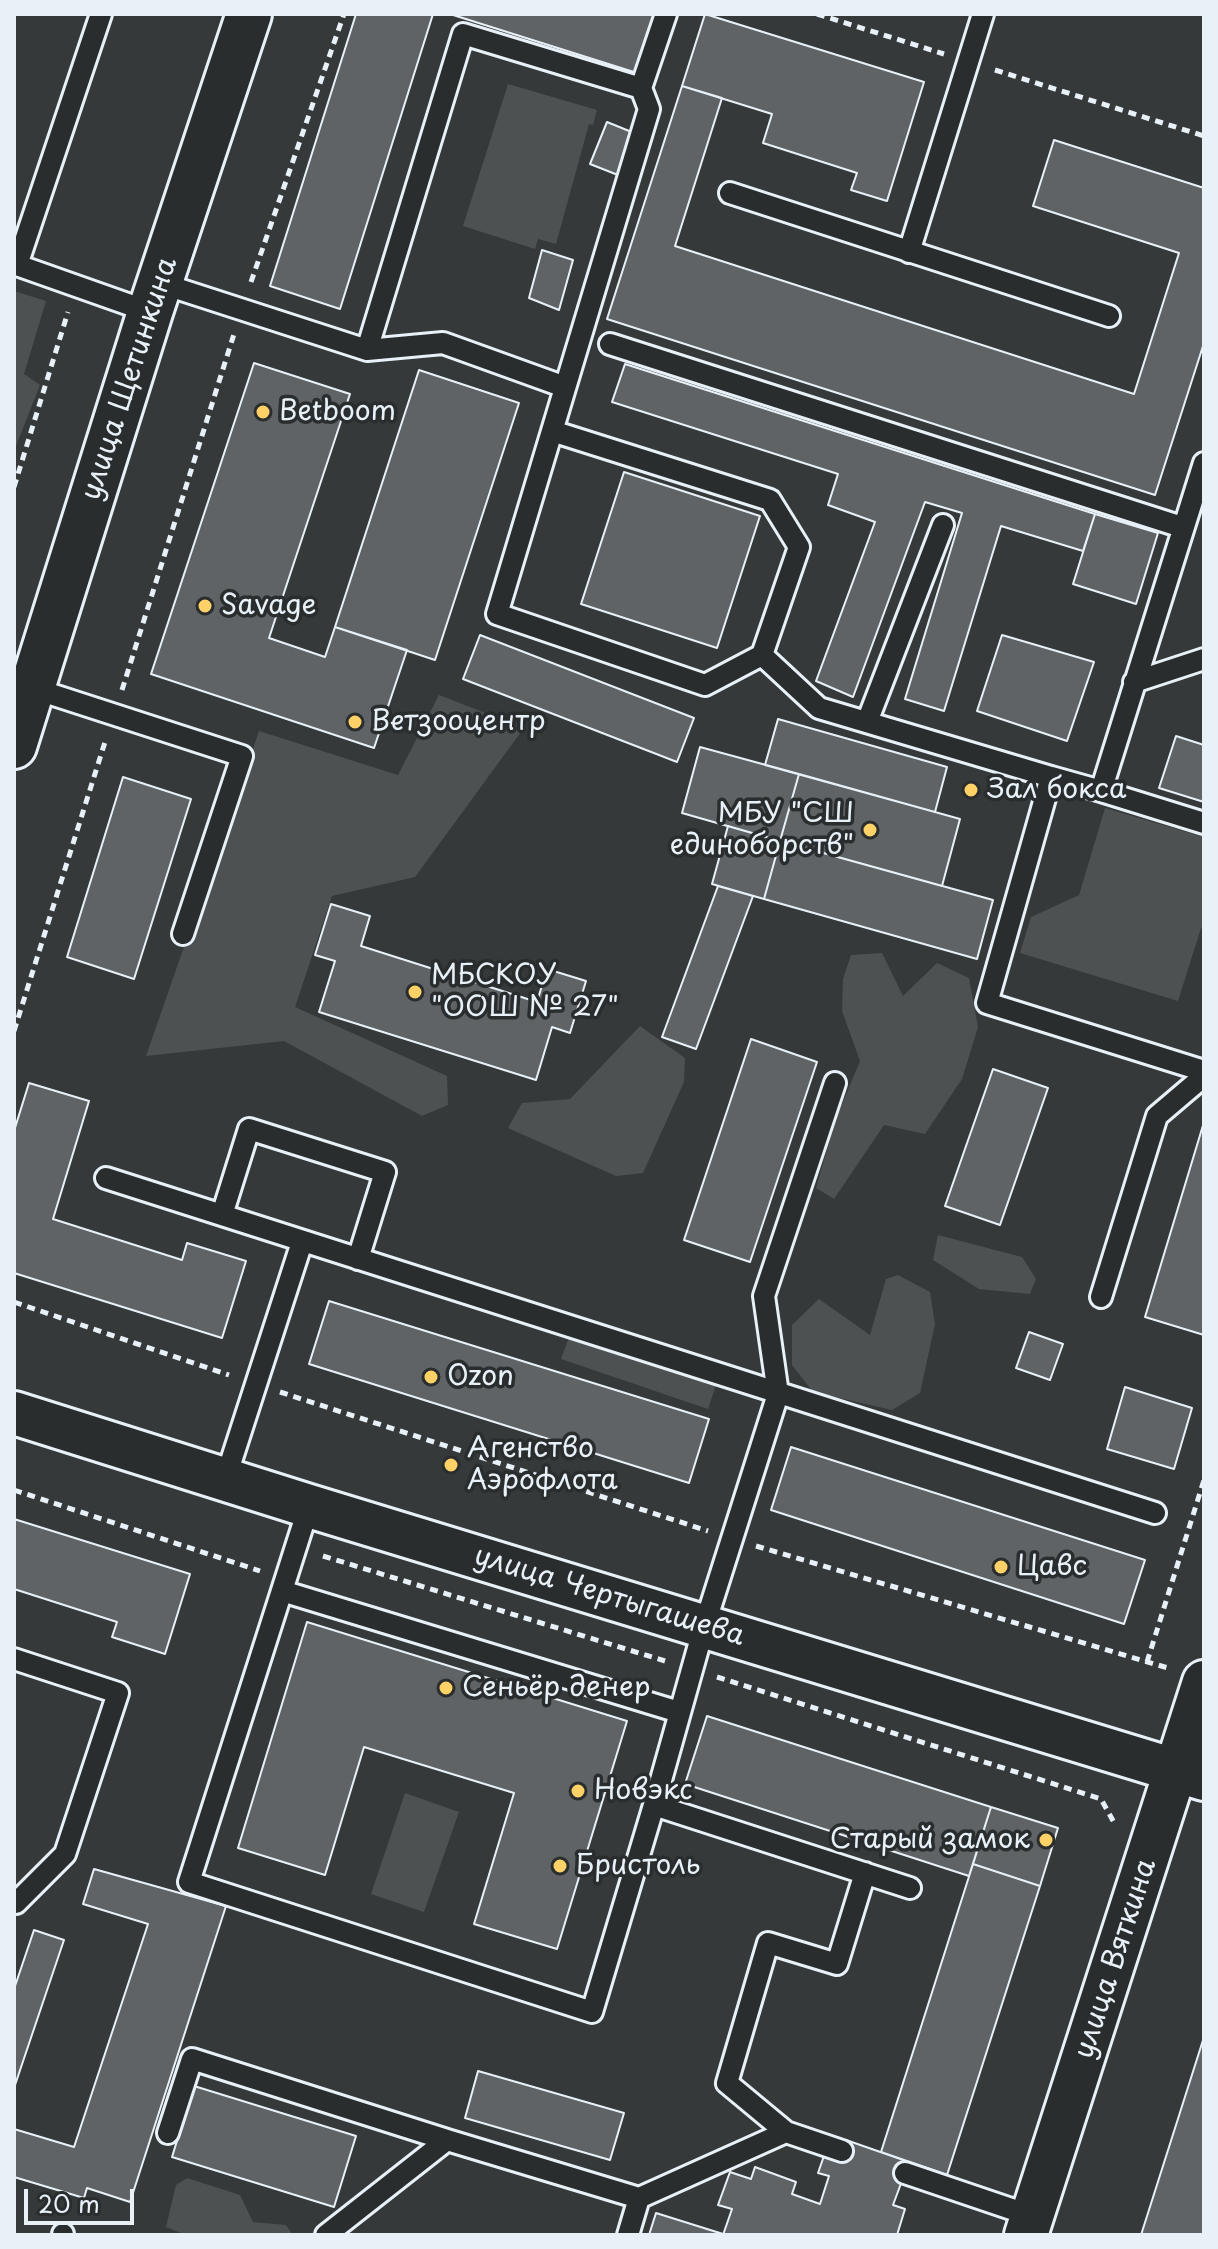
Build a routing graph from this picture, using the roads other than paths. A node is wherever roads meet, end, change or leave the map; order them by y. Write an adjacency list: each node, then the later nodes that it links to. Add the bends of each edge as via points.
1 (101, 14): 8 (lane)
2 (249, 14): 9 (main road, улица Щетинкина)
3 (666, 14): 5 (lane)
4 (983, 14): 7 (lane)
5 (641, 88): 12 (lane, via 463,34); 13 (lane, via 649,109)
6 (730, 193): 7 (lane)
7 (909, 252): 10 (lane)
8 (15, 264): 9 (lane, via 75,286)
9 (155, 298): 12 (lane, via 242,309); 21 (main road, улица Щетинкина)
10 (1109, 316)
11 (610, 344): 17 (lane)
12 (367, 350): 13 (lane, via 443,343)
13 (565, 387): 14 (lane)
14 (552, 431): 18 (lane, via 770,500 799,547); 18 (lane, via 497,614 705,685)
15 (1204, 463): 17 (lane)
16 (943, 525): 22 (lane)
17 (1182, 527): 20 (lane)
18 (762, 655): 22 (lane, via 819,708)
19 (1204, 659): 20 (lane)
20 (1134, 682): 25 (lane)
21 (32, 688): 23 (main road, улица Щетинкина); 27 (lane, via 242,756)
22 (867, 722): 24 (lane)
23 (14, 746)
24 (1051, 777): 25 (lane); 28 (lane, via 987,1003)
25 (1101, 791): 26 (lane)
26 (1204, 823)
27 (183, 934)
28 (1204, 1073): 34 (lane, via 1157,1116)
29 (835, 1083): 35 (lane, via 764,1296)
30 (106, 1178): 31 (lane)
31 (222, 1215): 32 (lane); 33 (lane, via 249,1129 385,1172)
32 (302, 1242): 33 (lane); 37 (lane)
33 (358, 1259): 35 (lane)
34 (1101, 1297)
35 (778, 1394): 39 (lane); 41 (lane)
36 (14, 1413): 37 (street, улица Чертыгашева)
37 (225, 1480): 38 (street, улица Чертыгашева)
38 (309, 1506): 40 (lane); 41 (street, улица Чертыгашева)
39 (1155, 1513)
40 (282, 1591): 44 (lane); 46 (lane, via 189,1882 592,2012)
41 (704, 1627): 44 (lane); 45 (street, улица Чертыгашева)
42 (14, 1659): 49 (lane, via 118,1693 65,1854)
43 (1190, 1676): 45 (street, улица Вяткина)
44 (679, 1712): 46 (lane)
45 (1190, 1775): 56 (street, улица Вяткина)
46 (654, 1805): 47 (lane)
47 (865, 1873): 48 (lane); 50 (lane, via 837,1964 768,1943 727,2083)
48 (910, 1888)
49 (15, 1905)
50 (786, 2132): 53 (lane); 55 (lane)
51 (168, 2133): 52 (lane, via 192,2059)
52 (447, 2140): 55 (lane); 57 (lane)
53 (842, 2151)
54 (905, 2173): 56 (lane)
55 (639, 2198): 58 (lane)
56 (1029, 2226)
57 (326, 2235)
58 (628, 2235)

